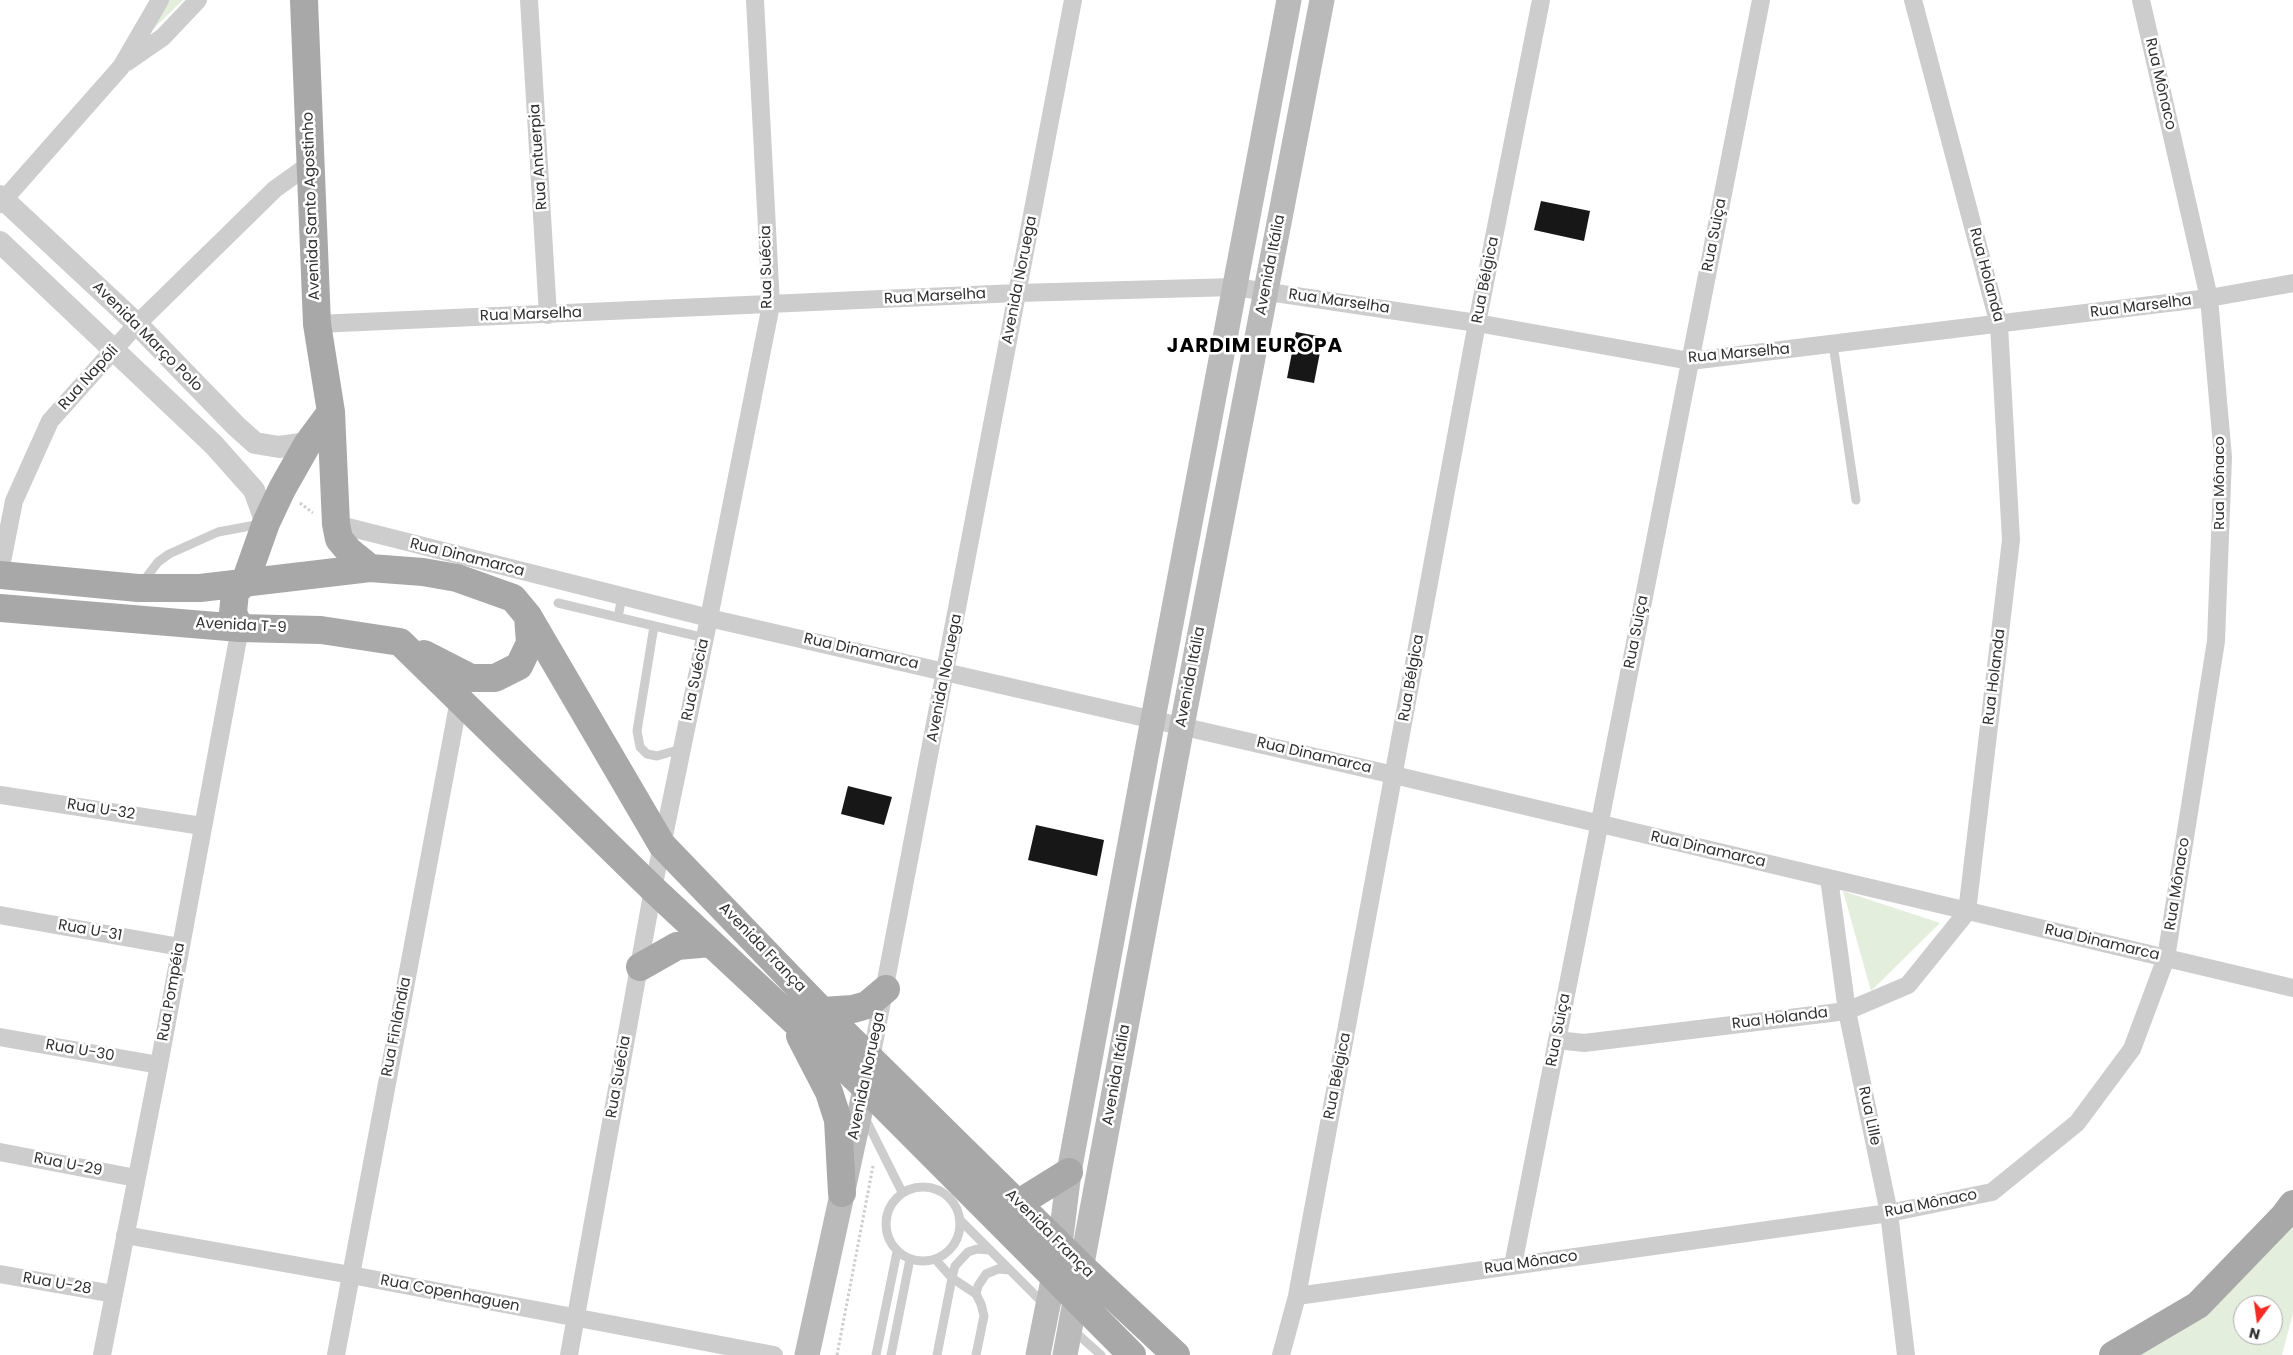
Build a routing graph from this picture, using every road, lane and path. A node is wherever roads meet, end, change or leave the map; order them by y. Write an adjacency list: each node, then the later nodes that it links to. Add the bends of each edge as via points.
1 (160, 0): 13 (street)
2 (198, 0): 13 (street, via 163,36)
3 (304, 0): 14 (main road, Avenida Santo Agostinho)
4 (529, 0): 23 (street, Rua Antuerpia)
5 (755, 0): 22 (street, Rua Suécia)
6 (1073, 0): 20 (street, Avenida Noruega)
7 (1289, 0): 18 (main road, Avenida Itália)
8 (1322, 0): 19 (main road, Avenida Itália)
9 (1541, 0): 24 (street, Rua Bélgica)
10 (1761, 0): 30 (street, Rua Suiça)
11 (1913, 0): 27 (street, Rua Holanda)
12 (2141, 0): 21 (street, Rua Mônaco)
13 (121, 67): 15 (street)
14 (310, 164): 25 (street, Rua Napóli, via 275,189); 26 (main road, Avenida Santo Agostinho)
15 (1, 200): 25 (street, Avenida Março Polo)
16 (0, 242): 29 (street, Avenida Março Polo)
17 (2293, 283): 21 (street, Rua Marselha)
18 (1235, 287): 19 (street, Rua Marselha); 20 (street, Rua Marselha); 52 (main road, Avenida Itália)
19 (1266, 292): 24 (street, Rua Marselha); 53 (main road, Avenida Itália)
20 (1018, 293): 22 (street, Rua Marselha); 50 (street, Avenida Noruega)
21 (2209, 298): 27 (street, Rua Marselha); 66 (street, Rua Mônaco, via 2222,458 2216,641)
22 (770, 305): 23 (street, Rua Marselha); 45 (street, Rua Suécia)
23 (548, 315): 26 (street, Rua Marselha)
24 (1477, 323): 30 (street, Rua Marselha); 55 (street, Rua Bélgica)
25 (137, 324): 29 (street, Rua Napóli); 32 (street, Avenida Março Polo, via 255,443 279,447)
26 (317, 324): 31 (main road, Avenida Santo Agostinho)
27 (2000, 325): 28 (street, Rua Marselha); 62 (street, Rua Holanda, via 2011,540)
28 (1833, 344): 30 (street, Rua Marselha); 33 (lane)
29 (115, 350): 34 (street, Avenida Março Polo, via 214,445 254,490); 37 (street, Rua Napóli, via 50,421 14,501)
30 (1690, 361): 57 (street, Rua Suiça)
31 (331, 412): 32 (main road); 35 (main road, Avenida Santo Agostinho)
32 (308, 442): 34 (main road)
33 (1856, 500)
34 (266, 523): 38 (main road); 39 (lane, via 218,532 169,554 158,562)
35 (336, 524): 36 (main road, Avenida Santo Agostinho, via 339,539); 40 (street, Rua Dinamarca)
36 (370, 568): 38 (main road); 43 (main road, Avenida França, via 457,578 513,598)
37 (0, 574): 39 (main road)
38 (245, 582): 39 (main road, via 200,588); 47 (main road, via 235,592 232,603 232,613)
39 (138, 588)
40 (622, 597): 44 (lane); 45 (street, Rua Dinamarca)
41 (558, 603): 44 (lane)
42 (0, 608): 47 (main road, Avenida T-9)
43 (528, 616): 49 (main road, Avenida T-9, via 530,643 519,666 496,678 470,678); 59 (main road, Avenida França)
44 (618, 617): 46 (lane)
45 (709, 618): 48 (street, Rua Suécia); 50 (street, Rua Dinamarca)
46 (654, 626): 48 (lane); 54 (lane, via 637,731 640,746 647,754 657,756)
47 (240, 628): 49 (main road, Avenida T-9, via 322,630); 58 (street, Rua Pompéia)
48 (705, 638): 54 (street, Rua Suécia)
49 (400, 642): 51 (main road)
50 (946, 672): 52 (street, Rua Dinamarca); 69 (street, Avenida Noruega)
51 (459, 700): 61 (main road, Avenida França); 98 (street, Rua Finlândia)
52 (1153, 719): 53 (street, Rua Dinamarca); 80 (main road, Avenida Itália)
53 (1182, 726): 55 (street, Rua Dinamarca); 95 (main road, Avenida Itália)
54 (681, 749): 59 (street, Rua Suécia)
55 (1394, 775): 57 (street, Rua Dinamarca); 103 (street, Rua Bélgica)
56 (0, 795): 58 (street, Rua U-32)
57 (1599, 824): 60 (street, Rua Dinamarca); 74 (street, Rua Suiça)
58 (202, 826): 65 (street, Rua Pompéia)
59 (662, 845): 61 (street, Rua Suécia); 70 (main road, Avenida França)
60 (1829, 878): 62 (street, Rua Dinamarca); 71 (street, Rua Lille)
61 (653, 890): 64 (main road, Avenida França); 67 (street, Rua Suécia)
62 (1967, 912): 66 (street, Rua Dinamarca); 71 (street, Rua Holanda, via 1908,985)
63 (0, 915): 65 (street, Rua U-31)
64 (711, 943): 67 (main road, via 677,946); 72 (main road, Avenida França)
65 (180, 947): 76 (street, Rua Pompéia)
66 (2166, 958): 68 (street, Rua Dinamarca); 86 (street, Rua Mônaco, via 2132,1049 2077,1123 1992,1192)
67 (640, 967): 105 (street, Rua Suécia)
68 (2293, 988)
69 (886, 989): 70 (main road, via 867,1005); 75 (street, Avenida Noruega)
70 (822, 1011): 75 (main road, Avenida França)
71 (1847, 1011): 74 (street, Rua Holanda, via 1584,1042); 86 (street, Rua Lille)
72 (790, 1017): 77 (main road, Avenida França); 83 (main road, via 829,1092 838,1120)
73 (0, 1037): 76 (street, Rua U-30)
74 (1557, 1040): 94 (street, Rua Suiça)
75 (871, 1058): 77 (main road, Avenida Noruega); 84 (main road, Avenida França)
76 (159, 1065): 81 (street, Rua Pompéia)
77 (863, 1098): 78 (lane); 83 (main road, Avenida Noruega); 100 (main road, Avenida França)
78 (877, 1143): 82 (lane); 111 (path)
79 (0, 1152): 81 (street, Rua U-29)
80 (1069, 1172): 84 (main road); 89 (main road, Avenida Itália)
81 (136, 1178): 88 (street, Rua Pompéia)
82 (902, 1192): 87 (lane, via 926,1186 939,1190 957,1207); 91 (lane, via 890,1206 885,1223)
83 (842, 1194): 110 (main road, Avenida Noruega)
84 (1019, 1203): 89 (main road, Avenida França)
85 (2293, 1204): 123 (main road, via 2198,1305)
86 (1889, 1213): 94 (street, Rua Mônaco); 122 (street, Rua Lille)
87 (960, 1220): 90 (lane); 93 (lane, via 955,1244)
88 (125, 1236): 98 (street, Rua Copenhaguen); 101 (street, Rua Pompéia)
89 (1060, 1245): 95 (main road, Avenida França); 100 (main road, Avenida Itália)
90 (989, 1250): 96 (lane); 99 (lane, via 968,1252 955,1266)
91 (897, 1252): 92 (lane); 112 (lane)
92 (910, 1259): 93 (lane, via 922,1262); 113 (lane)
93 (935, 1260): 99 (lane)
94 (1513, 1265): 103 (street, Rua Mônaco)
95 (1082, 1267): 104 (main road, Avenida Itália); 120 (main road, Avenida França)
96 (1009, 1270): 102 (lane, via 998,1268 986,1274); 104 (lane)
97 (0, 1274): 101 (street, Rua U-28)
98 (351, 1275): 105 (street, Rua Copenhaguen); 107 (street, Rua Finlândia)
99 (952, 1278): 102 (lane); 114 (lane)
100 (1053, 1278): 104 (main road, Avenida França)
101 (114, 1294): 106 (street, Rua Pompéia)
102 (976, 1294): 115 (lane, via 984,1316)
103 (1297, 1296): 121 (street, Rua Bélgica)
104 (1062, 1313): 116 (main road, Avenida Itália); 117 (main road, Avenida Itália); 118 (lane); 119 (main road, Avenida França)
105 (576, 1317): 108 (street, Rua Suécia); 109 (street, Rua Copenhaguen)
106 (102, 1355)
107 (336, 1355)
108 (569, 1355)
109 (774, 1355)
110 (807, 1355)
111 (837, 1355)
112 (876, 1355)
113 (891, 1355)
114 (937, 1355)
115 (976, 1355)
116 (1038, 1355)
117 (1065, 1355)
118 (1101, 1355)
119 (1132, 1355)
120 (1176, 1355)
121 (1281, 1355)
122 (1906, 1355)
123 (2113, 1355)

